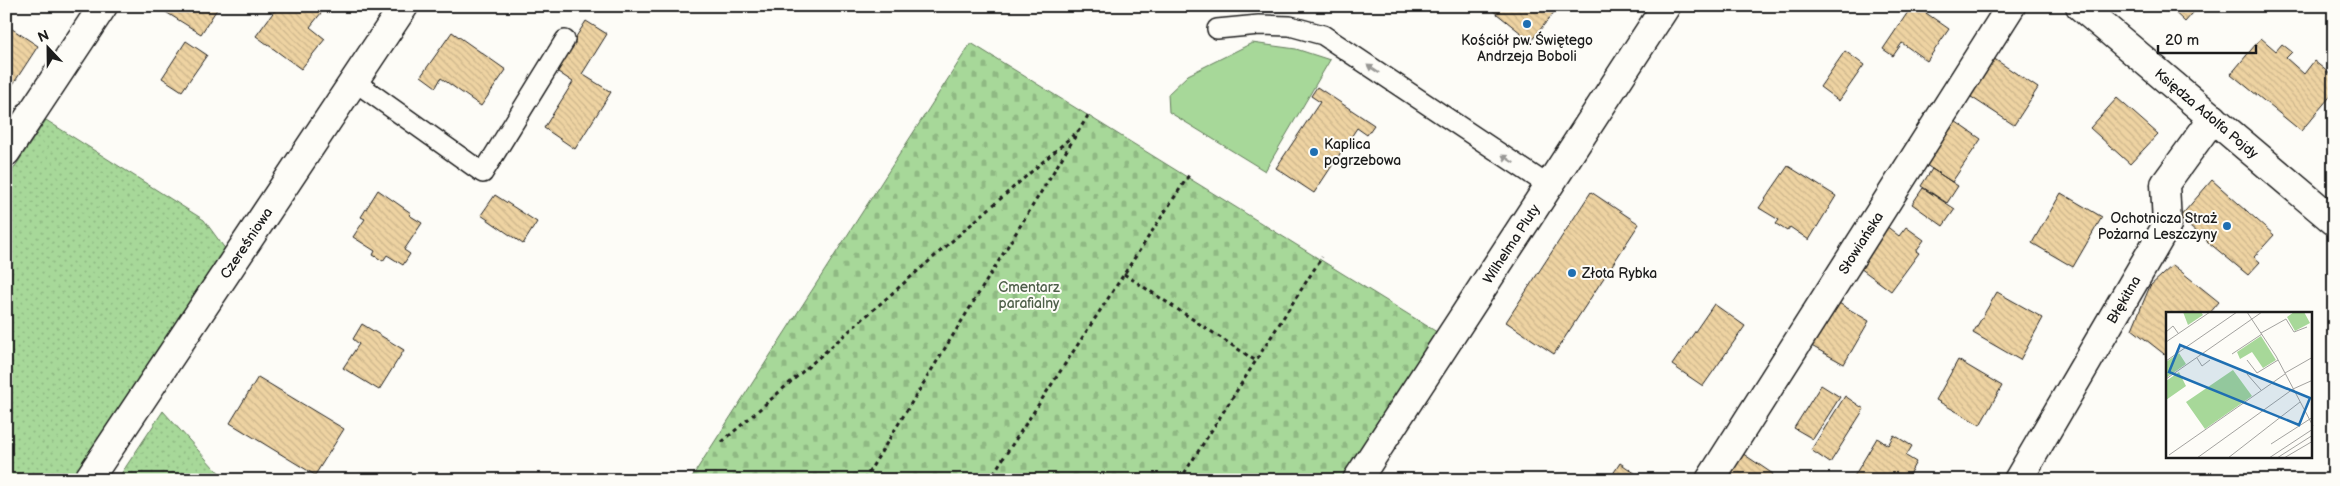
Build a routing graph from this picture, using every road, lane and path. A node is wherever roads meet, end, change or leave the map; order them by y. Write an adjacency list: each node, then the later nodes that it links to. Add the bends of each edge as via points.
1 (103, 6): 12 (street)
2 (404, 6): 8 (street, Czereśniowa)
3 (1666, 6): 14 (street, Wilhelma Pluty)
4 (2011, 6): 25 (street, Słowiańska)
5 (2080, 6): 10 (street, Księdza Adolfa Pojdy)
6 (1217, 29): 14 (lane, one-way to 6, via 1323,35 1290,26)
7 (565, 40): 8 (lane, via 482,173)
8 (354, 82): 20 (street, Czereśniowa)
9 (1089, 114): 11 (path)
10 (2213, 118): 15 (street, Księdza Adolfa Pojdy); 26 (street, Błękitna, via 2165,184 2167,225)
11 (1078, 131): 19 (path); 21 (path)
12 (6, 152)
13 (1189, 175): 17 (path)
14 (1549, 186): 24 (street, Wilhelma Pluty)
15 (2334, 221)
16 (1322, 257): 18 (path)
17 (1124, 274): 18 (path); 22 (path)
18 (1256, 360): 23 (path)
19 (722, 442)
20 (88, 480)
21 (864, 480)
22 (989, 480)
23 (1180, 480)
24 (1357, 480)
25 (1710, 480)
26 (2018, 480)

